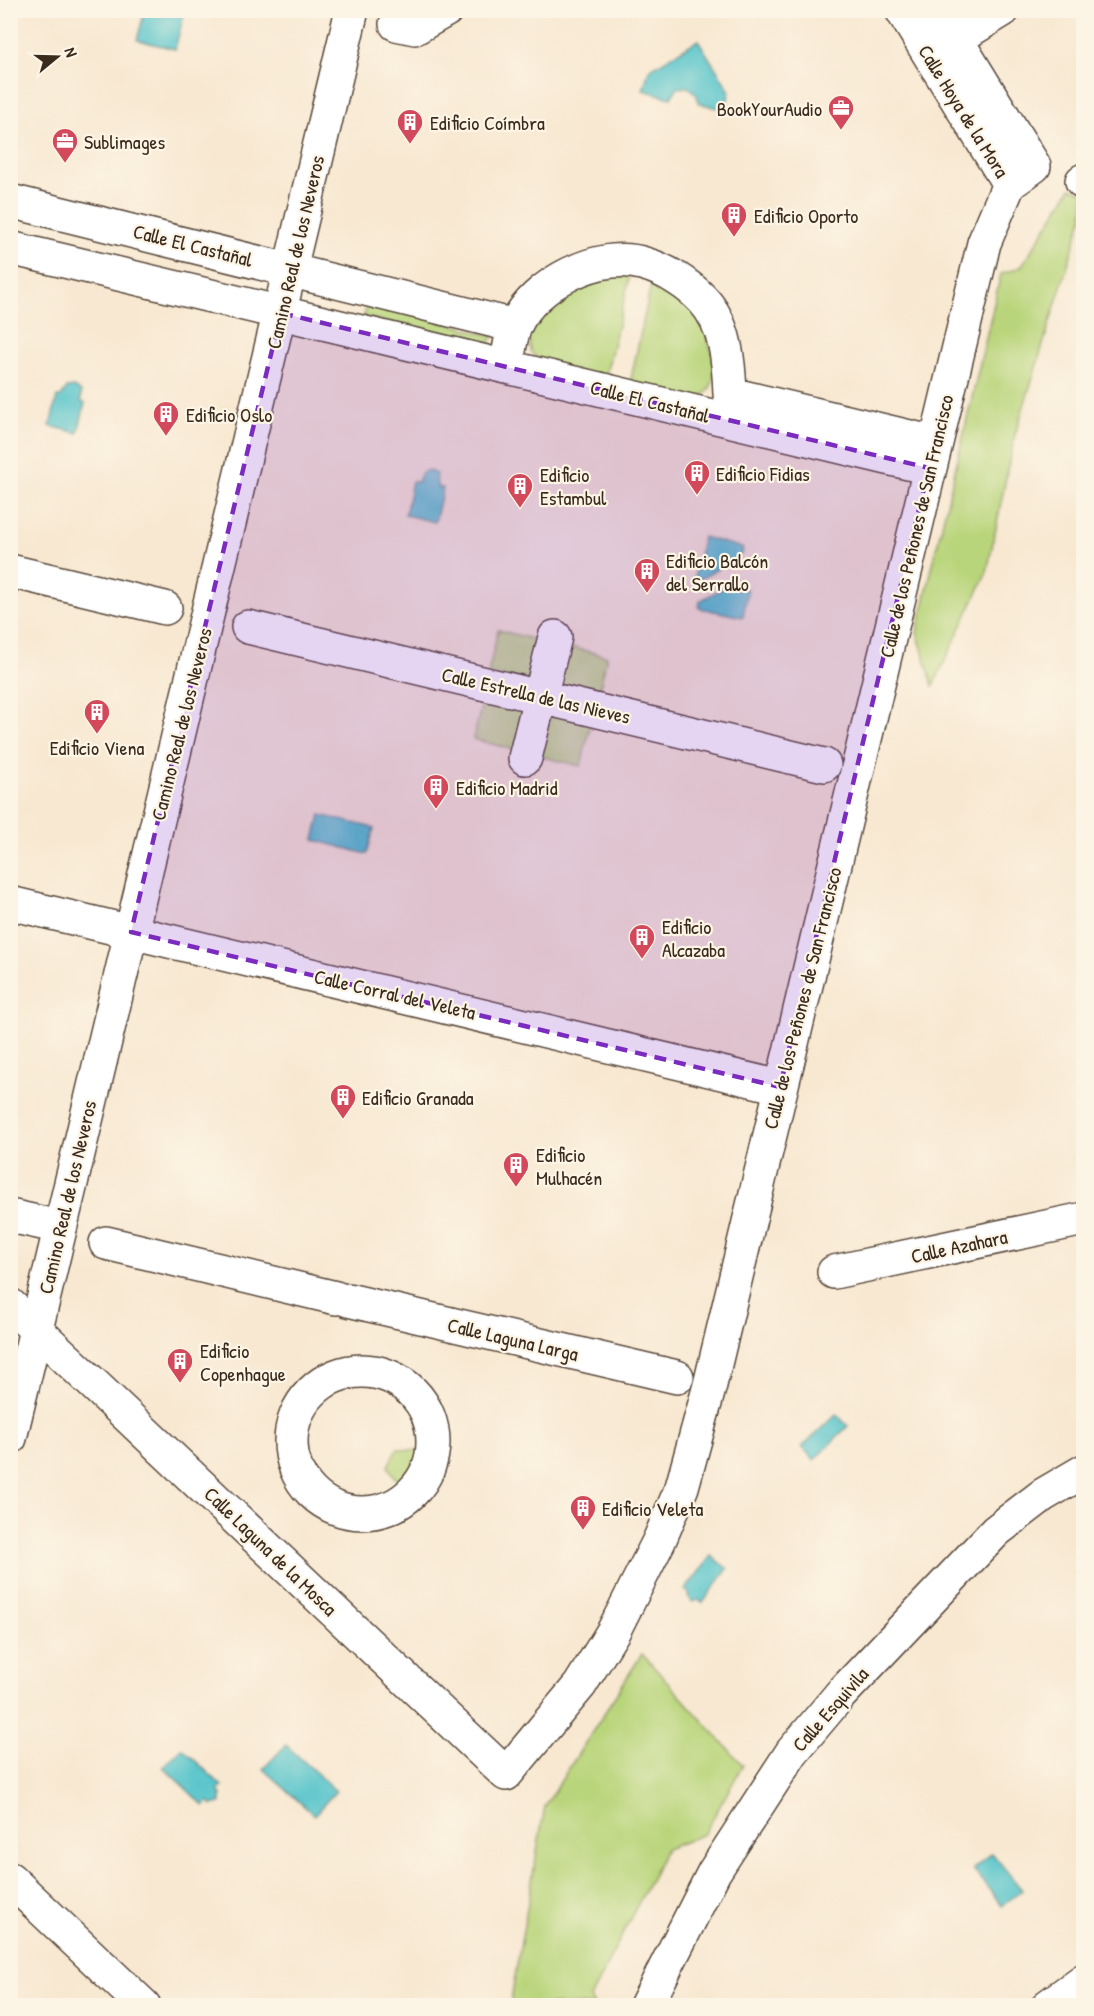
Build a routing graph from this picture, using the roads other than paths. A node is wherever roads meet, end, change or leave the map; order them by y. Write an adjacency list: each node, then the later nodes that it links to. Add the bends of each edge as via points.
1 (352, 10): 11 (street, Camino Real de los Neveros)
2 (446, 10): 6 (street, via 415,28)
3 (902, 10): 8 (street, Calle Hoya de la Mora)
4 (938, 10): 7 (street, Calle Hoya de la Mora)
5 (1003, 10): 7 (street)
6 (396, 24)
7 (956, 39): 8 (street, Calle Hoya de la Mora, via 1034,166)
8 (1009, 184): 16 (street, Calle de los Peñones de San Francisco, via 984,243)
9 (10, 201): 11 (street, Calle El Castañal)
10 (10, 248): 12 (street, Calle El Castañal)
11 (290, 268): 12 (street, Camino Real de los Neveros); 13 (street, Calle El Castañal)
12 (281, 313): 14 (street, Calle El Castañal); 25 (street, Camino Real de los Neveros)
13 (515, 326): 14 (street, Calle El Castañal); 15 (street, Calle El Castañal, via 552,282 582,268 610,262 644,263 675,278 704,300 721,331 729,364)
14 (506, 367): 15 (street, Calle El Castañal)
15 (727, 407): 16 (street, Calle El Castañal)
16 (932, 456): 26 (street, Calle de los Peñones de San Francisco)
17 (10, 571): 18 (street)
18 (165, 608)
19 (248, 627): 21 (street, Calle Estrella de las Nieves)
20 (555, 637): 21 (street)
21 (540, 696): 22 (street); 23 (street, Calle Estrella de las Nieves)
22 (525, 758)
23 (824, 765)
24 (10, 903): 25 (street, Calle Corral del Veleta)
25 (131, 932): 26 (street, Calle Corral del Veleta); 29 (street, Camino Real de los Neveros)
26 (780, 1087): 38 (street, Calle de los Peñones de San Francisco, via 682,1487 614,1630 580,1685)
27 (10, 1216): 29 (street)
28 (1083, 1219): 31 (street, Calle Azahara)
29 (60, 1227): 33 (street, Camino Real de los Neveros)
30 (106, 1243): 34 (street, Calle Laguna Larga, via 416,1329)
31 (834, 1272)
32 (10, 1305): 33 (street)
33 (36, 1328): 35 (street, Camino Real de los Neveros); 38 (street, Calle Laguna de la Mosca)
34 (677, 1377)
35 (10, 1438)
36 (1083, 1471): 42 (street, Calle Esquivila, via 1042,1495 996,1531 840,1695 792,1752 714,1872)
37 (380, 1511): 37 (street, via 337,1509 318,1498 295,1463 291,1443 302,1403 315,1388 350,1371 369,1371 403,1383 420,1399 430,1420 434,1442 430,1466 418,1486 400,1502)
38 (506, 1774)
39 (10, 1879): 41 (street)
40 (1083, 1980): 43 (street)
41 (144, 2006)
42 (646, 2006)
43 (1048, 2006)

